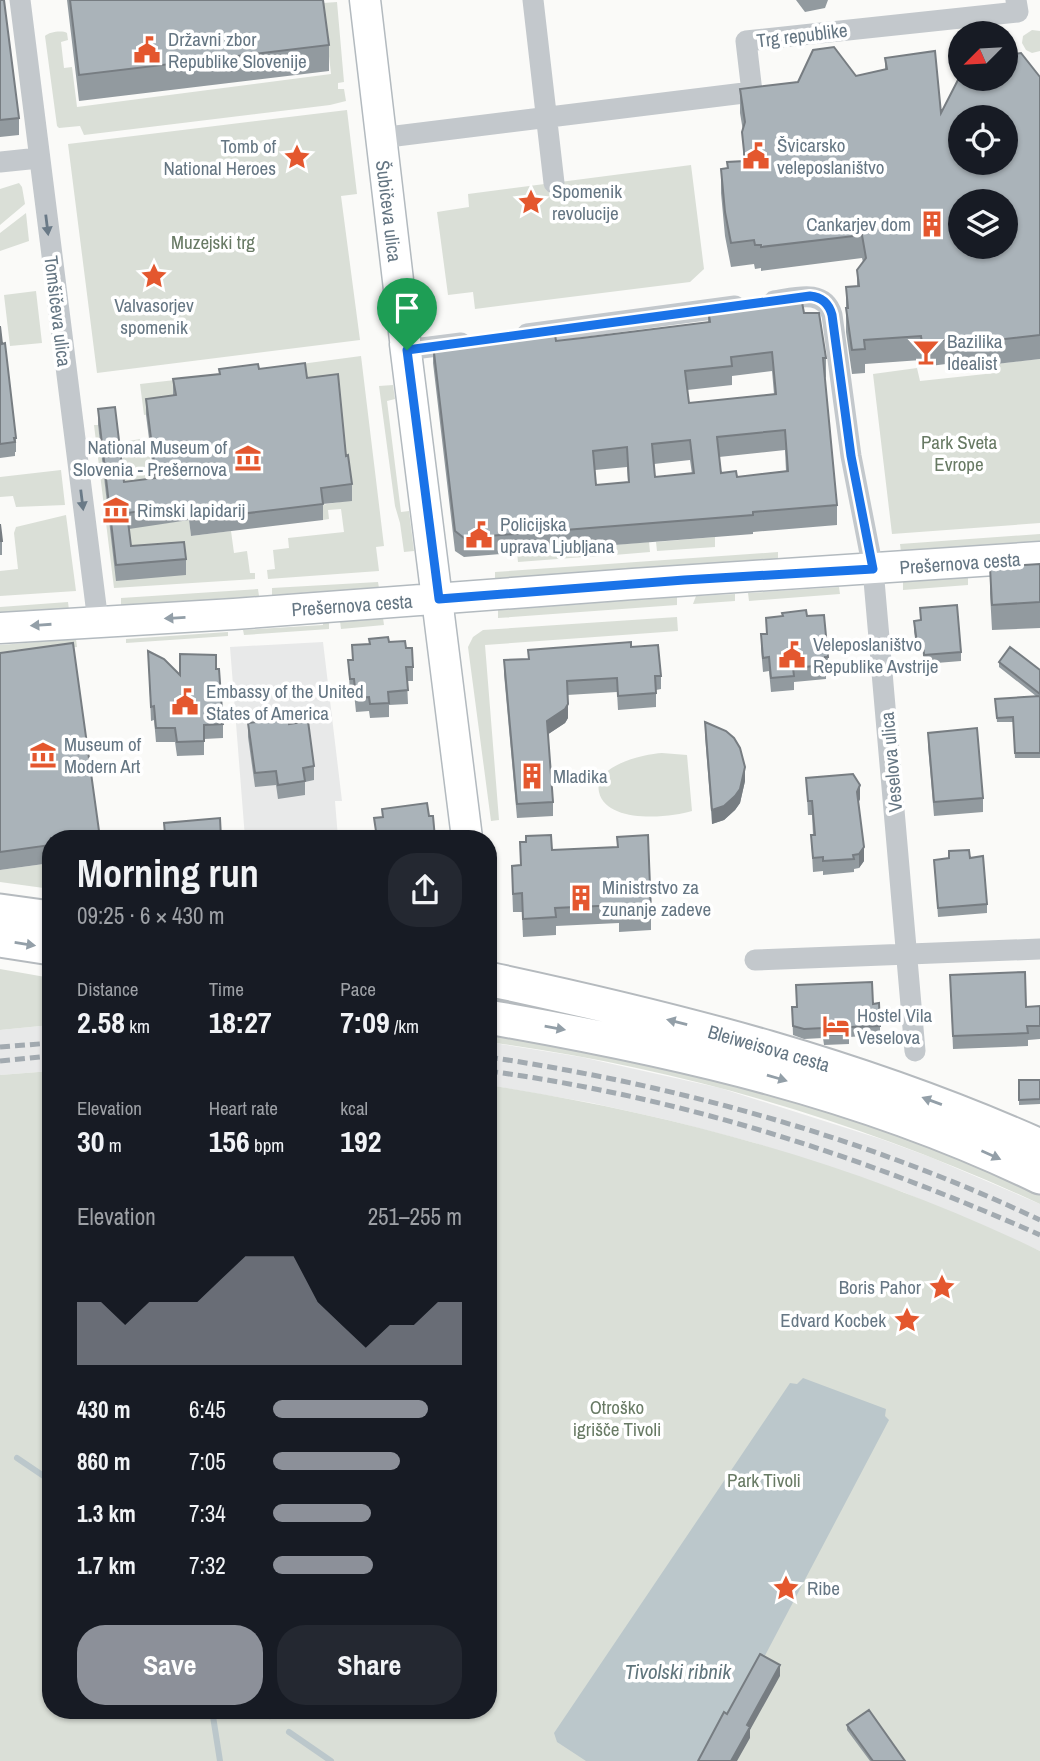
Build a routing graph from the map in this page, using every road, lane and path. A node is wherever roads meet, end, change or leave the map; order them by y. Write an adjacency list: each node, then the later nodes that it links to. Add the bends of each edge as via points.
1 (20, 0): 7 (street, Tomšičeva ulica)
2 (365, 0): 6 (main road, Šubičeva ulica)
3 (533, 0): 5 (street)
4 (1016, 0): 5 (street, Trg republike, via 1018,12 746,41 752,92)
5 (547, 117): 6 (street, Trg republike); 9 (street)
6 (380, 138): 12 (main road, Šubičeva ulica)
7 (39, 158): 8 (street); 16 (street, Tomšičeva ulica, one-way to 16)
8 (0, 162)
9 (554, 183)
10 (503, 337): 14 (street, Veselova ulica, via 810,296 822,300 832,315 851,456)
11 (481, 341): 12 (street)
12 (406, 345): 15 (main road, Šubičeva ulica)
13 (1040, 557): 14 (main road, Prešernova cesta)
14 (873, 569): 15 (main road, Prešernova cesta); 24 (street, Veselova ulica)
15 (439, 599): 16 (main road, Prešernova cesta, one-way to 16); 18 (main road, Šubičeva ulica)
16 (98, 622): 17 (main road, Prešernova cesta, one-way to 17)
17 (0, 628)
18 (466, 830)
19 (0, 911): 20 (main road)
20 (42, 917)
21 (0, 940): 22 (main road, one-way to 22)
22 (42, 947)
23 (1040, 949): 24 (street)
24 (907, 954): 25 (street); 28 (street, Veselova ulica)
25 (755, 960)
26 (497, 981): 29 (main road, Bleiweisova cesta, one-way to 26, via 950,1108 802,1056)
27 (497, 1019): 30 (main road, Bleiweisova cesta, one-way to 30, via 677,1053 797,1084 917,1125)
28 (915, 1051)
29 (1040, 1146)
30 (1040, 1177)

